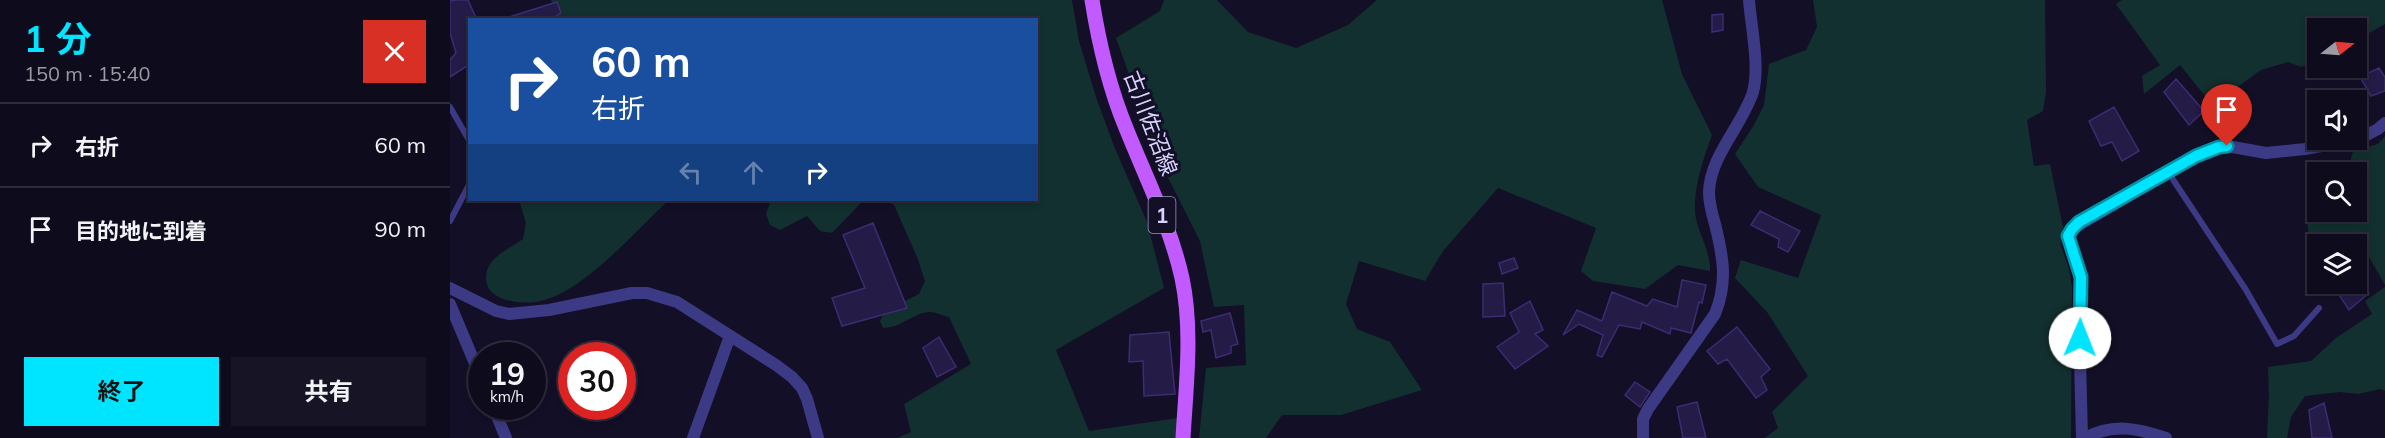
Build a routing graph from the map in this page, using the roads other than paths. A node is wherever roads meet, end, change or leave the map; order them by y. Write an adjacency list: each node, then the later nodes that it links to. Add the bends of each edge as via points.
1 (1092, 0): 18 (main road, 古川佐沼線 / 1, via 1113,92 1173,243 1182,279 1187,312)
2 (1749, 0): 19 (street, via 1753,89 1715,167 1709,191 1725,270 1721,300 1648,409 1643,419)
3 (450, 107): 5 (lane)
4 (2385, 123): 6 (street, via 2359,140 2305,149 2265,153 2219,147)
5 (468, 138)
6 (2168, 172): 11 (lane, via 2277,344 2294,336); 20 (street, via 2079,222 2068,236 2081,277)
7 (468, 187): 8 (lane)
8 (450, 221)
9 (450, 288): 12 (street, via 509,314 647,293 677,302)
10 (450, 304): 13 (street)
11 (2319, 308)
12 (730, 336): 16 (street); 17 (street, via 802,387)
13 (468, 347)
14 (499, 420): 15 (street)
15 (506, 438)
16 (693, 438)
17 (818, 438)
18 (1183, 438)
19 (1643, 438)
20 (2084, 438): 21 (street, via 2126,427)
21 (2166, 438)

